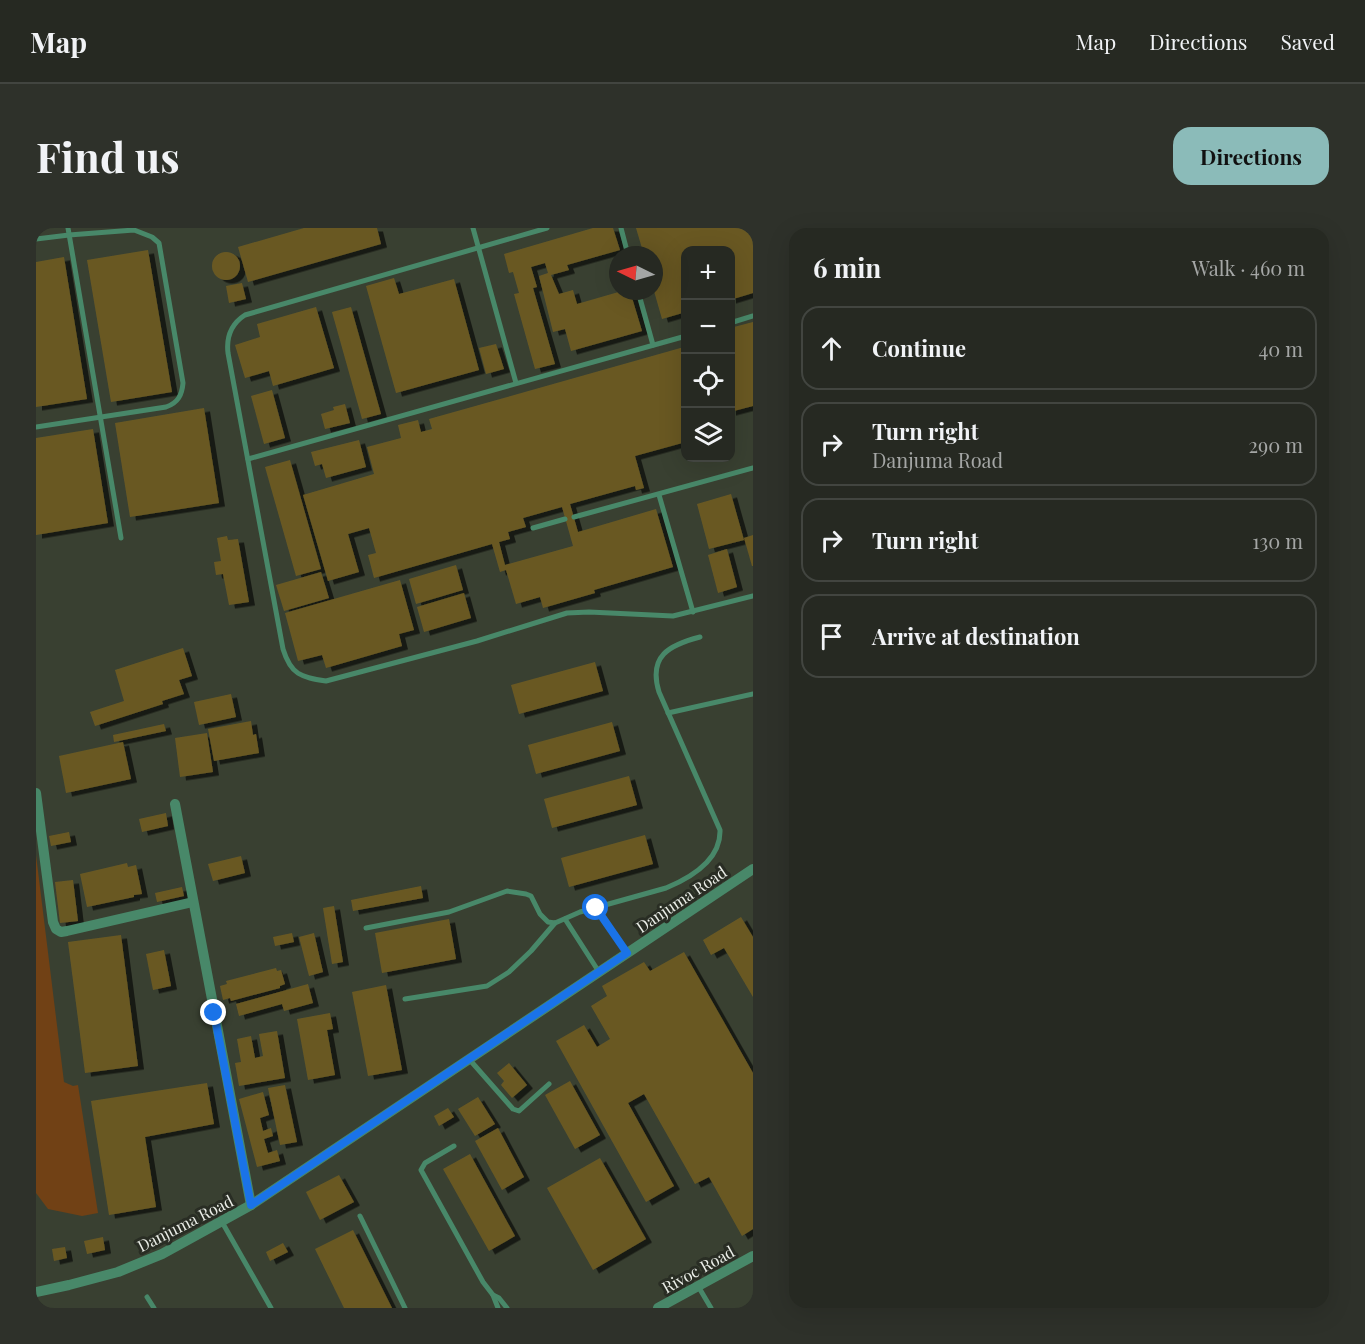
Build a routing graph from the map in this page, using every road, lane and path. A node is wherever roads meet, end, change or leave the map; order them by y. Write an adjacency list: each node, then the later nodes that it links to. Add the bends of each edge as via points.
1 (473, 228): 7 (lane)
2 (547, 228): 7 (lane)
3 (621, 228): 6 (lane)
4 (69, 231): 5 (lane); 14 (lane); 14 (lane, via 134,231 159,243 181,372 182,391 174,404)
5 (36, 239)
6 (626, 246)
7 (479, 247): 13 (lane); 16 (lane, via 245,315 236,321 227,341)
8 (640, 300): 12 (lane)
9 (753, 316): 10 (lane)
10 (735, 321)
11 (681, 337): 12 (lane)
12 (653, 345): 13 (lane)
13 (516, 383): 16 (lane)
14 (99, 417): 15 (lane); 22 (lane)
15 (36, 427)
16 (248, 459): 24 (lane, via 283,649 288,665 303,678 326,681 567,614 673,616)
17 (753, 468): 18 (lane)
18 (659, 495): 19 (lane); 24 (lane)
19 (574, 516)
20 (565, 519): 21 (lane)
21 (533, 528)
22 (121, 538)
23 (753, 596): 24 (lane)
24 (693, 612)
25 (700, 637): 27 (lane, via 678,643 658,662 656,681)
26 (753, 694): 27 (lane)
27 (668, 713): 32 (lane, via 716,817 720,830 717,851 705,865 678,883)
28 (36, 793): 31 (street, via 56,929 67,931)
29 (175, 804): 31 (street)
30 (753, 869): 36 (street, Danjuma Road)
31 (193, 902): 42 (street)
32 (596, 908): 33 (lane); 36 (lane)
33 (565, 919): 34 (lane); 37 (lane)
34 (555, 923): 35 (lane, via 540,914 531,896 507,891 449,912); 38 (lane, via 509,972 487,986)
35 (366, 928)
36 (627, 953): 37 (street, Danjuma Road)
37 (599, 972): 39 (street, Danjuma Road)
38 (405, 999)
39 (469, 1059): 40 (lane, via 519,1111); 42 (street, Danjuma Road)
40 (549, 1084)
41 (454, 1146): 48 (lane, via 425,1163 421,1170)
42 (251, 1205): 44 (street, Danjuma Road)
43 (360, 1216): 52 (lane)
44 (222, 1222): 47 (street, Danjuma Road, via 118,1272); 51 (lane)
45 (753, 1256): 46 (street, Rivoc Road)
46 (698, 1286): 55 (street, Rivoc Road); 56 (lane)
47 (36, 1292)
48 (493, 1295): 53 (lane); 54 (lane)
49 (147, 1297): 50 (lane)
50 (154, 1308)
51 (271, 1308)
52 (405, 1308)
53 (498, 1308)
54 (507, 1308)
55 (658, 1308)
56 (711, 1308)

